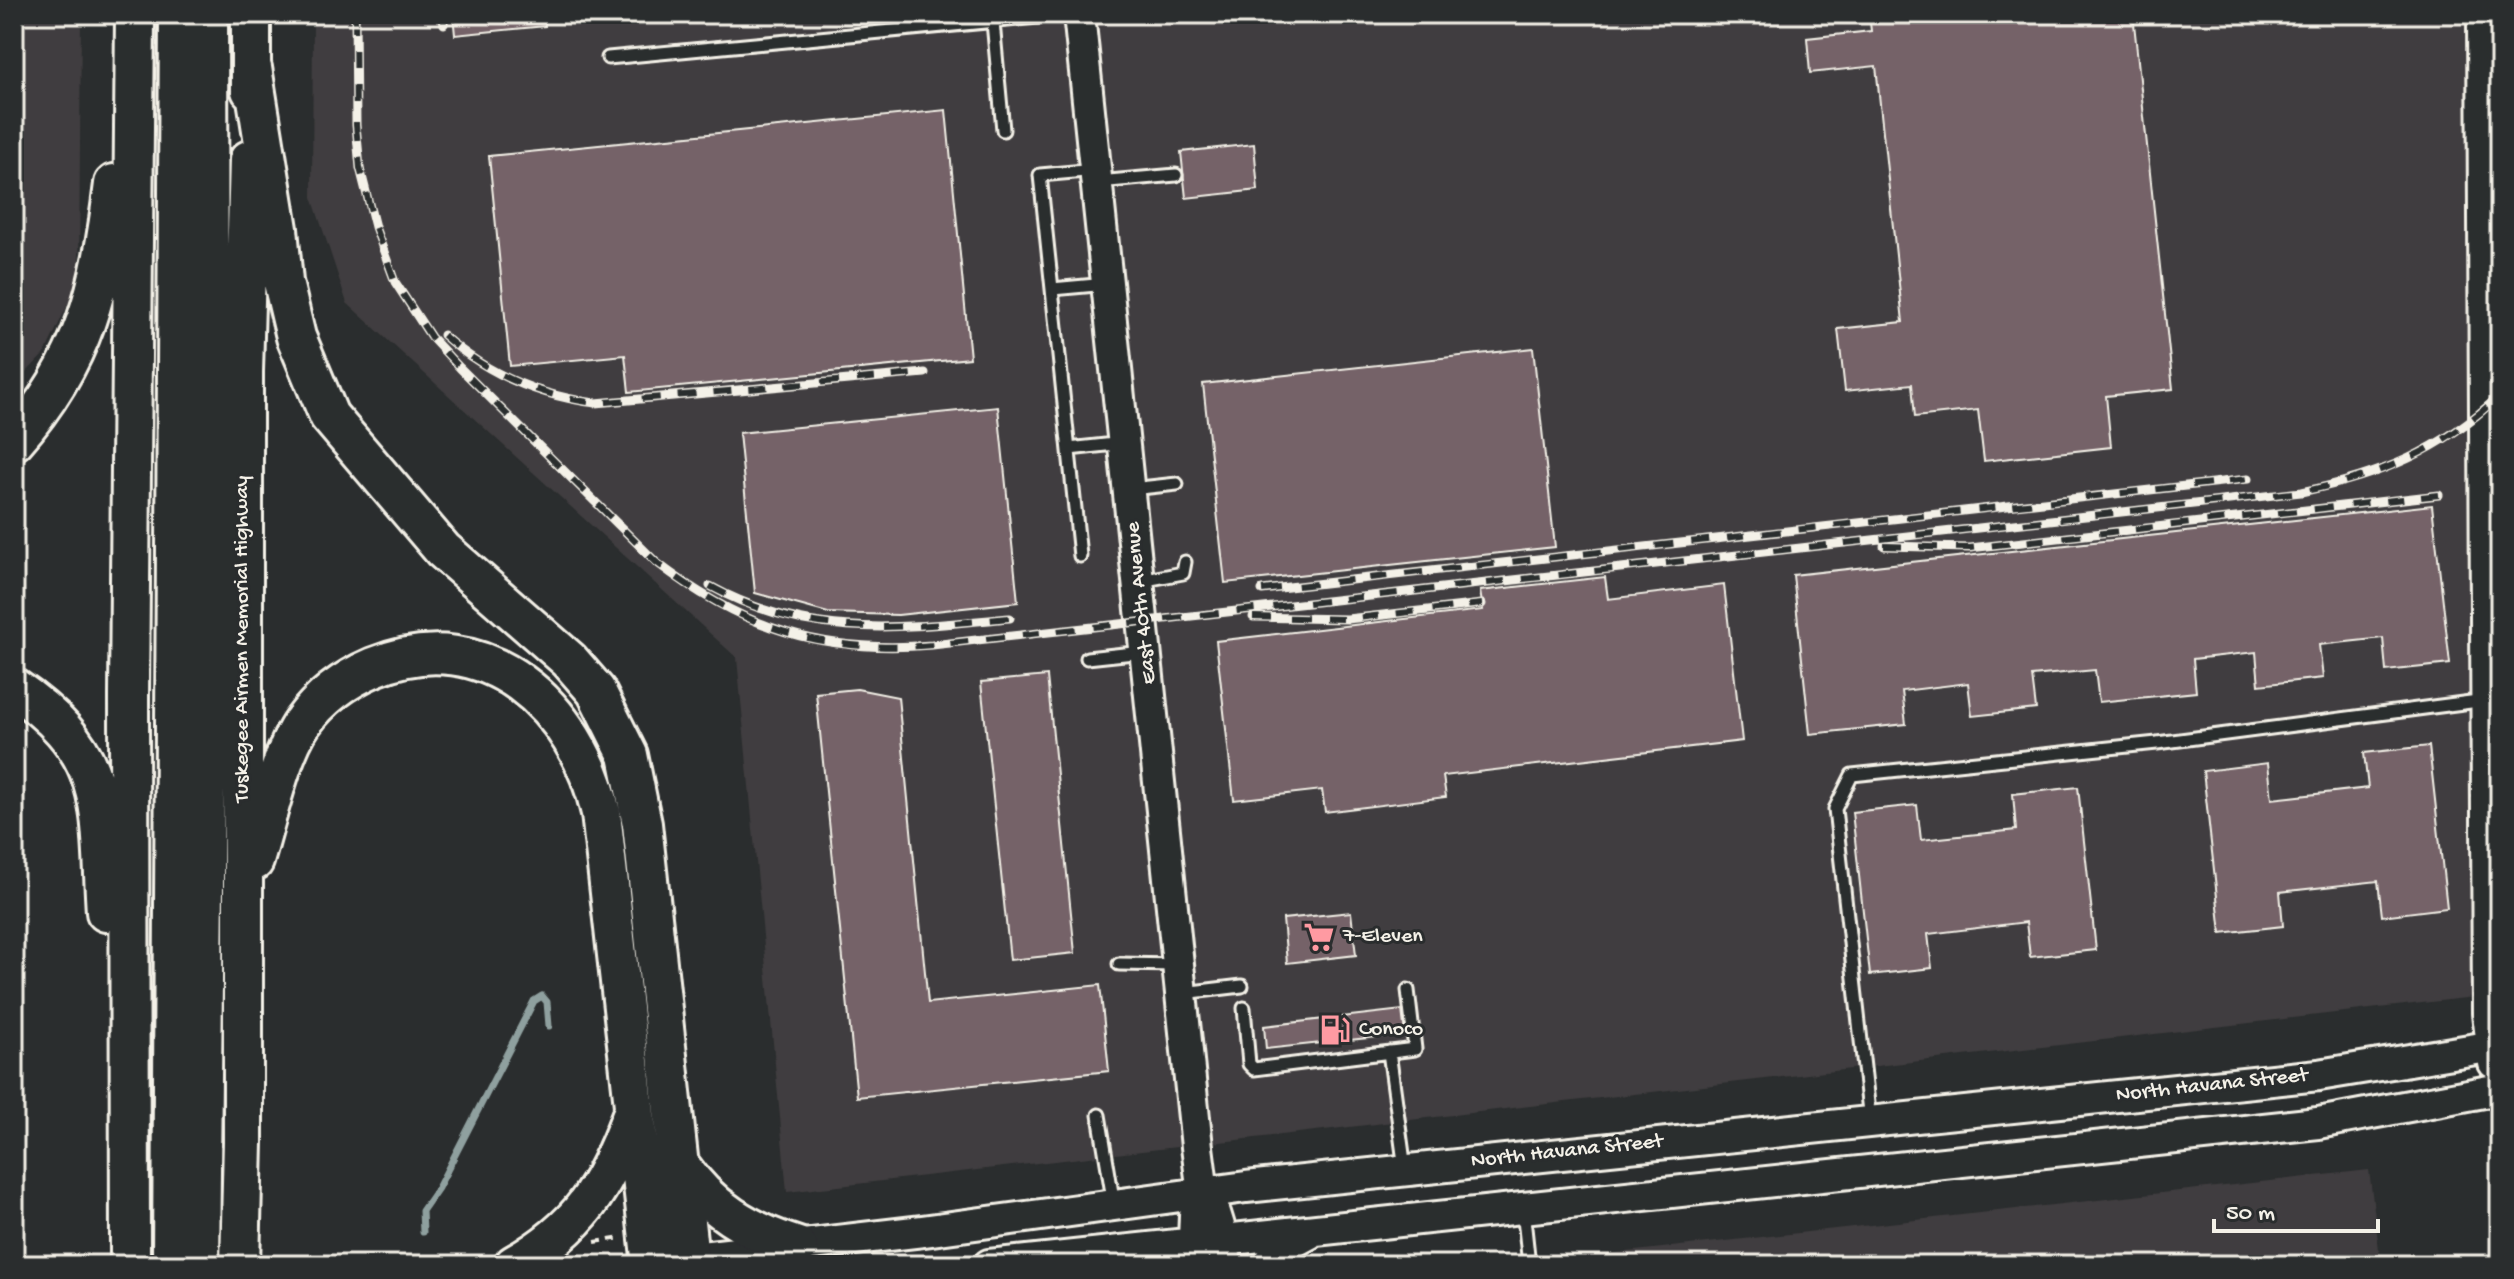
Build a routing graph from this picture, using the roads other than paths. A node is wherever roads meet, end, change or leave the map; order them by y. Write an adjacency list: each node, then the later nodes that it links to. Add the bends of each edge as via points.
1 (127, 14): 17 (highway, via 117,161 98,286 66,372)
2 (135, 14): 50 (highway)
3 (179, 14): 49 (highway)
4 (208, 14): 49 (highway, via 209,410)
5 (251, 14): 11 (highway, Tuskegee Airmen Memorial Highway)
6 (1070, 14): 9 (lane)
7 (1079, 14): 14 (main road, East 40th Avenue)
8 (2483, 14): 28 (main road)
9 (993, 22): 10 (lane); 12 (lane)
10 (608, 58)
11 (252, 68): 29 (highway, Tuskegee Airmen Memorial Highway, via 243,387); 41 (highway, via 283,282 296,337 329,416 443,550 569,660 596,691 622,741 642,824)
12 (1003, 130)
13 (1176, 175): 14 (lane)
14 (1097, 176): 15 (main road, East 40th Avenue); 16 (lane, via 1040,175)
15 (1108, 283): 16 (lane); 18 (main road, East 40th Avenue)
16 (1052, 289): 19 (lane)
17 (14, 441)
18 (1125, 442): 19 (lane); 21 (main road, East 40th Avenue)
19 (1069, 449): 22 (lane)
20 (1177, 484): 21 (lane)
21 (1130, 489): 24 (main road, East 40th Avenue)
22 (1080, 556)
23 (1185, 562): 24 (lane, via 1183,573)
24 (1140, 581): 25 (main road, East 40th Avenue)
25 (1147, 651): 26 (lane); 31 (main road, East 40th Avenue)
26 (1087, 658)
27 (14, 688): 50 (highway, via 69,733 95,787)
28 (2486, 700): 35 (main road); 40 (lane, via 2157,743 1852,775 1835,809)
29 (244, 891): 38 (highway, via 293,741 314,709 342,683 388,661 439,654 511,676 567,729 596,790 610,874); 47 (highway, Tuskegee Airmen Memorial Highway)
30 (1119, 964): 31 (lane)
31 (1179, 979): 32 (lane); 43 (main road, East 40th Avenue)
32 (1242, 986)
33 (1408, 990): 36 (lane, via 1415,1047)
34 (1244, 1008): 36 (lane, via 1249,1064 1254,1069)
35 (2495, 1046): 37 (main road); 40 (main road, North Havana Street, via 2319,1075)
36 (1389, 1052): 42 (lane)
37 (2499, 1089): 45 (main road, via 2318,1123)
38 (634, 1111): 54 (highway); 55 (highway, via 610,1169 585,1210 549,1244)
39 (1099, 1115): 44 (lane)
40 (1870, 1121): 42 (main road, North Havana Street)
41 (679, 1164): 48 (highway, via 734,1220); 54 (highway)
42 (1405, 1169): 43 (main road, North Havana Street)
43 (1203, 1193): 44 (main road, North Havana Street); 51 (main road, East 40th Avenue); 52 (main road, East 40th Avenue, via 1195,1215)
44 (1114, 1205): 48 (main road, North Havana Street)
45 (1523, 1208): 46 (main road); 59 (lane)
46 (1322, 1229): 51 (main road); 58 (main road, via 1286,1246)
47 (240, 1247)
48 (798, 1247): 54 (main road, North Havana Street)
49 (186, 1249)
50 (130, 1252)
51 (1224, 1252): 52 (main road)
52 (1193, 1253): 53 (main road)
53 (1061, 1256): 56 (main road); 57 (main road)
54 (657, 1259)
55 (514, 1265)
56 (989, 1265)
57 (1122, 1265)
58 (1267, 1265)
59 (1529, 1265)

